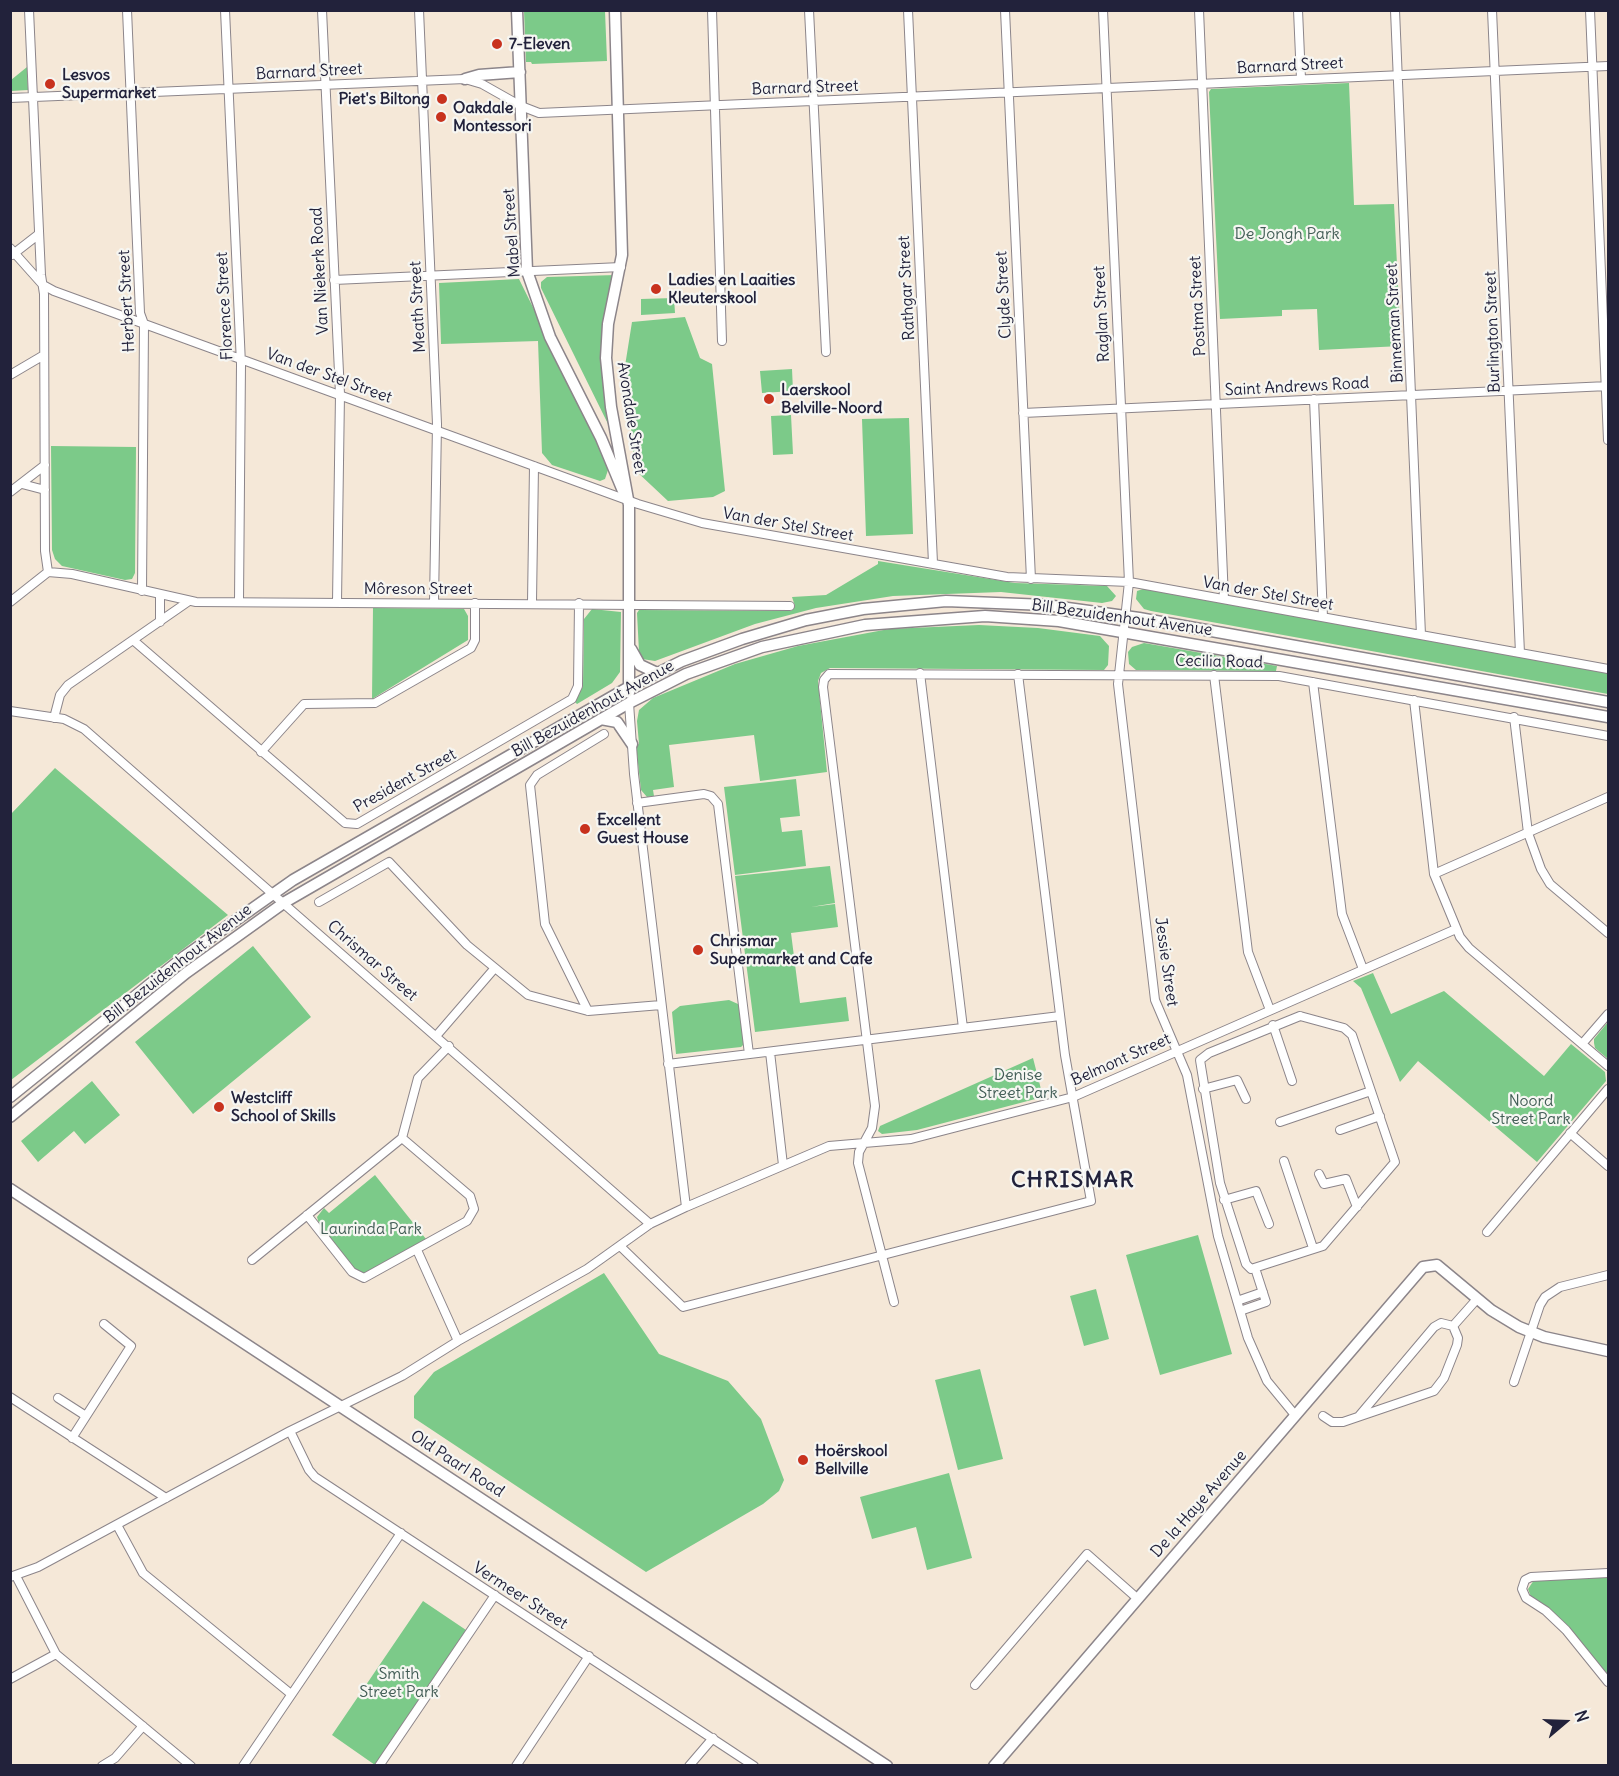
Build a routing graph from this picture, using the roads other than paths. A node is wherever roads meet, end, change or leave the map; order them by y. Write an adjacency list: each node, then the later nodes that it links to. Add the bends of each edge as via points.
1 (29, 10): 32 (street)
2 (127, 10): 31 (street, Herbert Street)
3 (225, 10): 29 (street, Florence Street)
4 (322, 10): 27 (street, Van Niekerk Road)
5 (419, 10): 25 (street, Meath Street)
6 (517, 10): 21 (main road, Mabel Street)
7 (615, 10): 38 (main road, Avondale Street)
8 (712, 10): 36 (street)
9 (810, 10): 35 (street)
10 (908, 10): 33 (street, Rathgar Street)
11 (1005, 10): 30 (street, Clyde Street)
12 (1103, 10): 28 (street, Raglan Street)
13 (1199, 10): 26 (street, Postma Street)
14 (1298, 10): 24 (street)
15 (1395, 10): 22 (street, Binneman Street)
16 (1492, 10): 20 (street, Burlington Street)
17 (1590, 10): 19 (street)
18 (1608, 66): 19 (street, Barnard Street)
19 (1592, 67): 20 (street, Barnard Street); 52 (street)
20 (1495, 70): 22 (street, Barnard Street); 53 (street, Burlington Street)
21 (520, 72): 23 (main road); 37 (main road, Mabel Street)
22 (1397, 75): 24 (street, Barnard Street); 55 (street, Binneman Street)
23 (465, 79): 25 (street, Barnard Street); 37 (street, Barnard Street)
24 (1301, 79): 26 (street, Barnard Street)
25 (422, 81): 27 (street, Barnard Street); 43 (street, Meath Street)
26 (1202, 83): 28 (street, Barnard Street); 57 (street, Postma Street)
27 (325, 85): 29 (street, Barnard Street); 44 (street, Van Niekerk Road)
28 (1106, 88): 30 (street, Barnard Street); 58 (street, Raglan Street)
29 (229, 89): 31 (street, Barnard Street); 50 (street, Florence Street)
30 (1008, 93): 33 (street, Barnard Street); 59 (street, Clyde Street)
31 (130, 94): 32 (street, Barnard Street); 46 (street, Herbert Street, via 140,314)
32 (33, 97): 34 (street, Barnard Street); 39 (street)
33 (912, 97): 35 (street, Barnard Street); 69 (street, Rathgar Street)
34 (10, 98)
35 (813, 101): 36 (street, Barnard Street); 48 (street)
36 (717, 105): 38 (street, Barnard Street); 47 (street)
37 (520, 106): 38 (street, Barnard Street, via 539,113); 42 (main road, Mabel Street)
38 (619, 110): 41 (main road, Avondale Street)
39 (39, 234): 40 (street); 45 (street)
40 (12, 253): 45 (street, Van der Stel Street)
41 (621, 267): 42 (street); 68 (main road, Avondale Street, via 608,324 606,358)
42 (527, 271): 43 (street); 68 (main road, Mabel Street, via 550,338)
43 (430, 275): 44 (street); 60 (street, Meath Street)
44 (334, 280): 54 (street, Van Niekerk Road)
45 (43, 285): 46 (street, Van der Stel Street); 49 (street)
46 (144, 324): 50 (street, Van der Stel Street); 73 (street, Herbert Street)
47 (722, 341)
48 (826, 352)
49 (44, 355): 51 (street); 62 (street)
50 (240, 357): 54 (street, Van der Stel Street); 77 (street, Florence Street)
51 (10, 375)
52 (1607, 386): 53 (street, Saint Andrews Road); 61 (street)
53 (1509, 390): 55 (street, Saint Andrews Road); 93 (street, Burlington Street)
54 (340, 394): 60 (street, Van der Stel Street); 79 (street, Van Niekerk Road)
55 (1412, 395): 56 (street, Saint Andrews Road); 90 (street, Binneman Street)
56 (1314, 399): 57 (street, Saint Andrews Road); 87 (street)
57 (1216, 404): 58 (street, Saint Andrews Road); 75 (street, Postma Street)
58 (1120, 408): 59 (street, Saint Andrews Road); 72 (street, Raglan Street)
59 (1023, 413): 71 (street, Clyde Street)
60 (436, 430): 63 (street, Van der Stel Street); 80 (street, Meath Street)
61 (1608, 440)
62 (45, 465): 64 (street); 65 (street)
63 (534, 466): 68 (street, Van der Stel Street); 81 (street)
64 (45, 480): 65 (street); 66 (street)
65 (22, 484): 66 (street); 67 (street)
66 (45, 490): 70 (street)
67 (10, 492)
68 (628, 501): 69 (street, Van der Stel Street, via 702,523); 84 (main road, Avondale Street)
69 (933, 563): 71 (street, Van der Stel Street)
70 (48, 572): 73 (street, Môreson Street); 78 (street)
71 (1030, 579): 72 (street, Van der Stel Street)
72 (1129, 582): 75 (street, Van der Stel Street); 86 (street, Raglan Street)
73 (141, 591): 74 (street, Môreson Street)
74 (160, 595): 76 (street, Môreson Street); 88 (street)
75 (1224, 599): 87 (street, Van der Stel Street)
76 (189, 601): 77 (street, Môreson Street); 88 (street)
77 (240, 601): 79 (street, Môreson Street)
78 (10, 602)
79 (337, 602): 80 (street, Môreson Street)
80 (434, 602): 82 (street, Môreson Street)
81 (532, 602): 82 (street, Môreson Street); 83 (street, Môreson Street)
82 (475, 603): 114 (street, via 475,640 471,648 375,704 304,704)
83 (579, 603): 84 (street, Môreson Street); 114 (street, President Street, via 578,686 572,699 363,822 345,823)
84 (629, 603): 85 (street, Môreson Street); 92 (main road, Avondale Street)
85 (790, 606)
86 (1125, 616): 89 (street, Raglan Street); 95 (main road, Bill Bezuidenhout Avenue, via 1004,602 946,601 863,609 742,639); 103 (main road, Bill Bezuidenhout Avenue)
87 (1323, 617): 90 (street, Van der Stel Street)
88 (160, 622): 91 (street)
89 (1124, 630): 98 (street, Jessie Street); 104 (main road, Bill Bezuidenhout Avenue, via 985,616 865,625 743,653 686,674); 107 (main road, Bill Bezuidenhout Avenue)
90 (1421, 635): 93 (street, Van der Stel Street)
91 (133, 640): 108 (street, via 68,685 58,698); 114 (street, President Street)
92 (629, 644): 95 (main road, via 639,665); 101 (main road, Avondale Street)
93 (1520, 653): 94 (street, Van der Stel Street)
94 (1608, 669)
95 (657, 673): 101 (main road, Bill Bezuidenhout Avenue)
96 (920, 673): 97 (street, Cecilia Road); 132 (street); 134 (street, Cecilia Road, via 836,672 826,677 823,687)
97 (1018, 674): 98 (street, Cecilia Road); 130 (street)
98 (1118, 675): 99 (street, Cecilia Road); 137 (street, Jessie Street, via 1155,1000)
99 (1214, 675): 100 (street, Cecilia Road, via 1279,676); 127 (street, via 1248,952)
100 (1313, 682): 102 (street, Cecilia Road); 125 (street, via 1342,914)
101 (629, 687): 104 (main road, Avondale Street); 119 (main road, Bill Bezuidenhout Avenue)
102 (1414, 700): 106 (street, Cecilia Road); 118 (street)
103 (1608, 702)
104 (629, 703): 109 (main road, Bill Bezuidenhout Avenue); 113 (street)
105 (14, 712): 108 (street); 110 (street)
106 (1514, 717): 112 (street, Cecilia Road); 117 (street)
107 (1608, 717)
108 (54, 718): 119 (street, Chrismar Street, via 74,723)
109 (601, 719): 113 (main road, via 617,723); 120 (main road, Bill Bezuidenhout Avenue)
110 (10, 720)
111 (604, 734): 128 (street, via 537,775 530,785 545,924)
112 (1608, 736)
113 (632, 744): 116 (street)
114 (261, 752)
115 (1608, 797): 117 (street)
116 (637, 803): 126 (street); 139 (street, via 704,795 718,804)
117 (1527, 833): 118 (street); 123 (street, via 1550,884)
118 (1434, 874): 122 (street)
119 (274, 892): 120 (street, Chrismar Street); 146 (main road, Bill Bezuidenhout Avenue, via 157,978)
120 (285, 902): 133 (street, Chrismar Street); 149 (main road, Bill Bezuidenhout Avenue, via 186,973)
121 (319, 902): 124 (street, via 383,863 393,863)
122 (1456, 929): 125 (street, Belmont Street); 135 (street, via 1469,948)
123 (1608, 933)
124 (494, 969): 128 (street, via 528,996); 133 (street)
125 (1363, 969): 127 (street, Belmont Street)
126 (661, 1005): 128 (street); 140 (street)
127 (1270, 1010): 137 (street, Belmont Street)
128 (588, 1011)
129 (1608, 1014): 135 (street)
130 (1060, 1017): 132 (street); 147 (street)
131 (1273, 1025): 142 (street); 143 (street, via 1203,1056); 145 (street, via 1300,1016 1347,1030)
132 (963, 1028): 134 (street)
133 (437, 1035): 136 (street, Chrismar Street)
134 (866, 1040): 138 (street); 155 (street, via 875,1106)
135 (1582, 1044): 141 (street)
136 (449, 1046): 154 (street, via 418,1078); 165 (street, Chrismar Street)
137 (1177, 1050): 147 (street, Belmont Street); 178 (street, Jessie Street, via 1187,1075 1218,1236)
138 (770, 1052): 139 (street); 157 (street)
139 (749, 1054): 140 (street)
140 (668, 1064): 162 (street)
141 (1608, 1066)
142 (1292, 1081)
143 (1203, 1089): 148 (street, via 1237,1080); 161 (street)
144 (1608, 1089): 153 (street)
145 (1371, 1091): 150 (street); 151 (street)
146 (10, 1097)
147 (1073, 1097): 155 (street, Belmont Street, via 911,1139); 171 (street, via 1091,1201)
148 (1246, 1098)
149 (10, 1116)
150 (1380, 1116): 152 (street); 163 (street, via 1395,1162)
151 (1280, 1122)
152 (1340, 1130)
153 (1570, 1133): 158 (street); 167 (street)
154 (402, 1138): 164 (street); 170 (street, via 470,1196 474,1204 470,1219)
155 (864, 1143): 157 (street, Belmont Street, via 829,1146); 171 (street, via 859,1152 859,1171)
156 (1284, 1161): 169 (street)
157 (783, 1165): 162 (street, Belmont Street)
158 (1608, 1166)
159 (1319, 1174): 163 (street, via 1324,1185 1346,1179)
160 (10, 1189): 190 (main road, Old Paarl Road)
161 (1224, 1200): 166 (street, via 1256,1191); 173 (street, via 1246,1264)
162 (686, 1207): 165 (street, Belmont Street)
163 (1358, 1207): 169 (street, via 1331,1239)
164 (307, 1215): 170 (street, via 357,1277 371,1276); 172 (street)
165 (650, 1224): 168 (street, Belmont Street)
166 (1269, 1224)
167 (1487, 1232)
168 (620, 1246): 171 (street, via 683,1307); 185 (street, Belmont Street, via 587,1269)
169 (1313, 1248): 173 (street)
170 (417, 1250): 185 (street)
171 (881, 1255): 179 (street)
172 (252, 1260)
173 (1255, 1268): 175 (street)
174 (1608, 1275): 184 (street, via 1560,1287 1548,1294)
175 (1263, 1292): 176 (street); 180 (street, via 1266,1302)
176 (1248, 1297): 178 (street); 180 (street)
177 (1477, 1299): 183 (street); 184 (main road); 191 (main road, De la Haye Avenue, via 1441,1268 1430,1264 1421,1268)
178 (1237, 1300): 181 (street, Jessie Street)
179 (894, 1302)
180 (1251, 1307): 181 (street)
181 (1240, 1311): 191 (street, Jessie Street, via 1256,1362 1275,1393)
182 (104, 1324): 192 (street, via 131,1346)
183 (1454, 1326): 194 (street, via 1441,1323 1434,1327); 194 (street, via 1457,1345 1439,1386)
184 (1531, 1332): 186 (main road); 187 (street)
185 (458, 1341): 190 (street, Belmont Street, via 394,1381)
186 (1608, 1351)
187 (1514, 1382)
188 (10, 1397): 196 (street)
189 (58, 1398): 192 (street)
190 (342, 1406): 195 (street, Belmont Street); 219 (main road, Old Paarl Road)
191 (1295, 1415): 203 (main road, De la Haye Avenue)
192 (86, 1416): 196 (street)
193 (1323, 1416): 194 (street, via 1336,1423)
194 (1359, 1416)
195 (290, 1431): 197 (street, Belmont Street); 199 (street, Vermeer Street, via 313,1475)
196 (72, 1438): 197 (street)
197 (166, 1498): 198 (street, Belmont Street)
198 (117, 1525): 201 (street, Belmont Street); 209 (street, via 146,1576)
199 (401, 1533): 202 (street, Vermeer Street); 209 (street)
200 (1608, 1573): 207 (street, via 1531,1576 1522,1589 1526,1598 1566,1630)
201 (13, 1576): 204 (street)
202 (495, 1595): 205 (street, Vermeer Street); 215 (street)
203 (1138, 1599): 208 (street, via 1088,1554); 220 (main road, De la Haye Avenue)
204 (56, 1654): 206 (street); 210 (street)
205 (589, 1656): 211 (street, Vermeer Street); 216 (street)
206 (10, 1679)
207 (1608, 1682)
208 (975, 1685)
209 (291, 1694): 214 (street)
210 (143, 1726): 212 (street, via 115,1758); 213 (street)
211 (712, 1738): 217 (street); 218 (street, Vermeer Street)
212 (102, 1766)
213 (191, 1766)
214 (243, 1766)
215 (379, 1766)
216 (516, 1766)
217 (689, 1766)
218 (754, 1766)
219 (887, 1766)
220 (993, 1766)

